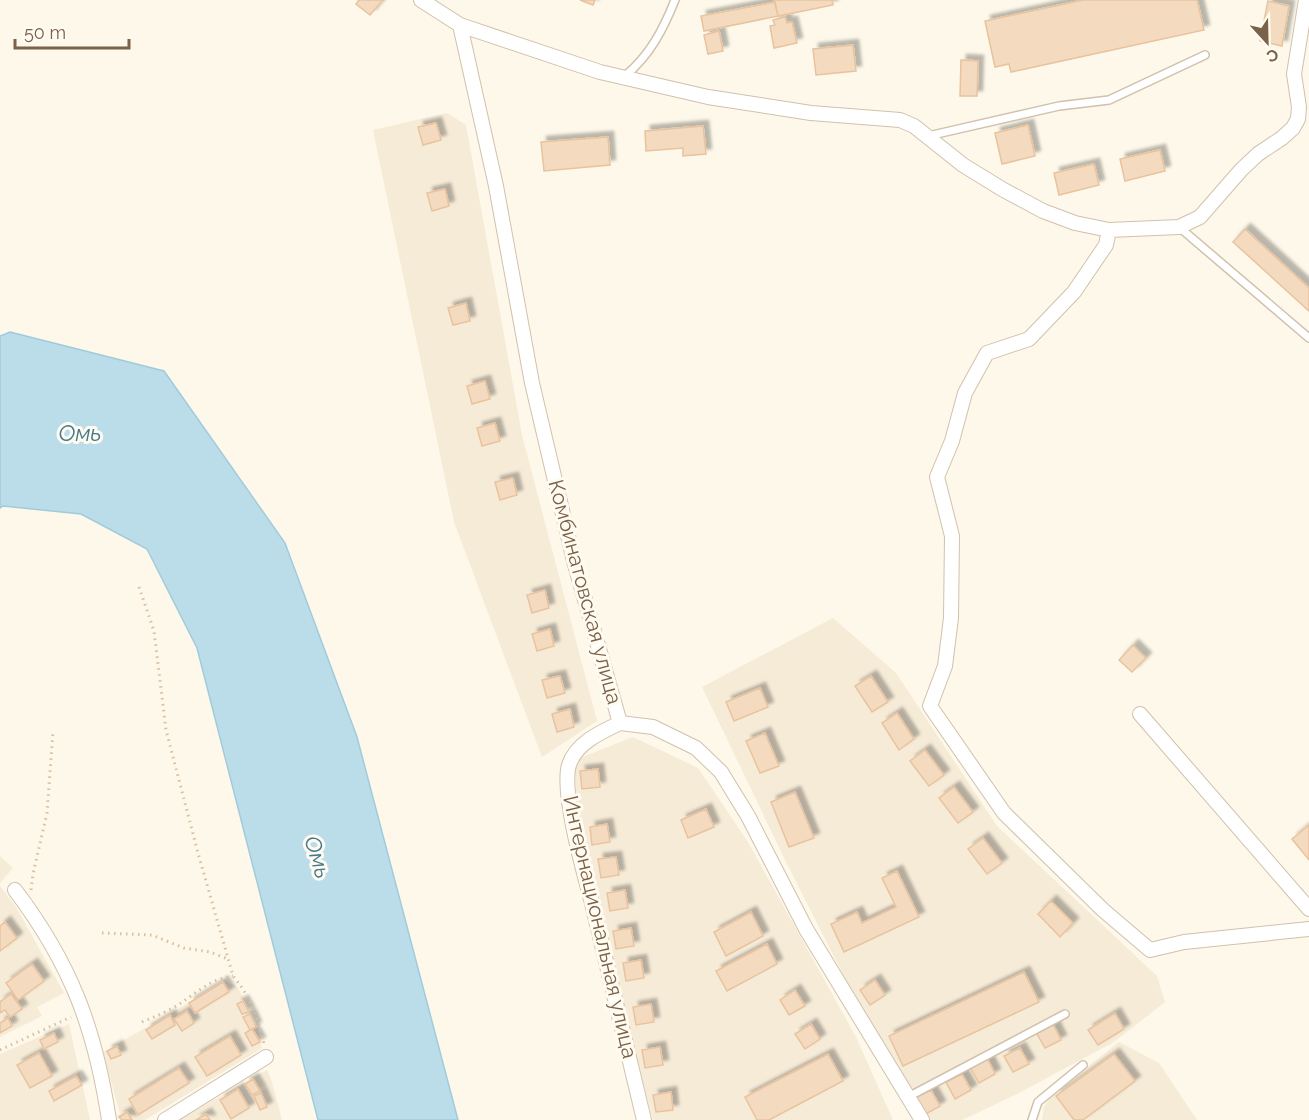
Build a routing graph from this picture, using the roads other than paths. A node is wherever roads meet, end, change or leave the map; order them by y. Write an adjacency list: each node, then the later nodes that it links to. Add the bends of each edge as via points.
1 (421, 0): 4 (street)
2 (675, 0): 6 (lane, via 654,46)
3 (1306, 0): 8 (street, via 1294,74 1299,107 1293,128 1241,170 1200,217)
4 (460, 25): 6 (street); 12 (street, Комбинатовская улица, via 496,186 532,383 574,561)
5 (1205, 55): 7 (lane, via 1108,100 1059,106)
6 (623, 78): 7 (street, via 708,97 811,113 900,120)
7 (928, 136): 9 (street, via 963,165 1043,211)
8 (1179, 227): 9 (street); 10 (lane)
9 (1109, 230): 15 (street, via 1106,245 1074,292 1029,339 987,353 965,393 937,477 952,536 951,618 945,666 930,706 1004,813 1149,950 1184,942)
10 (1309, 338)
11 (1140, 714): 14 (street)
12 (620, 723): 19 (street, Комбинатовская улица, via 653,727 696,748 721,772 806,929); 22 (street, Интернациональная улица, via 582,744 569,765 568,795)
13 (15, 890): 20 (street, via 41,925 69,976 96,1049)
14 (1309, 909)
15 (1309, 929)
16 (1065, 1014): 19 (lane)
17 (266, 1057): 21 (street)
18 (1083, 1065): 24 (lane, via 1038,1102)
19 (908, 1097): 23 (street, Комбинатовская улица)
20 (109, 1120)
21 (165, 1120)
22 (645, 1120)
23 (922, 1120)
24 (1032, 1120)

